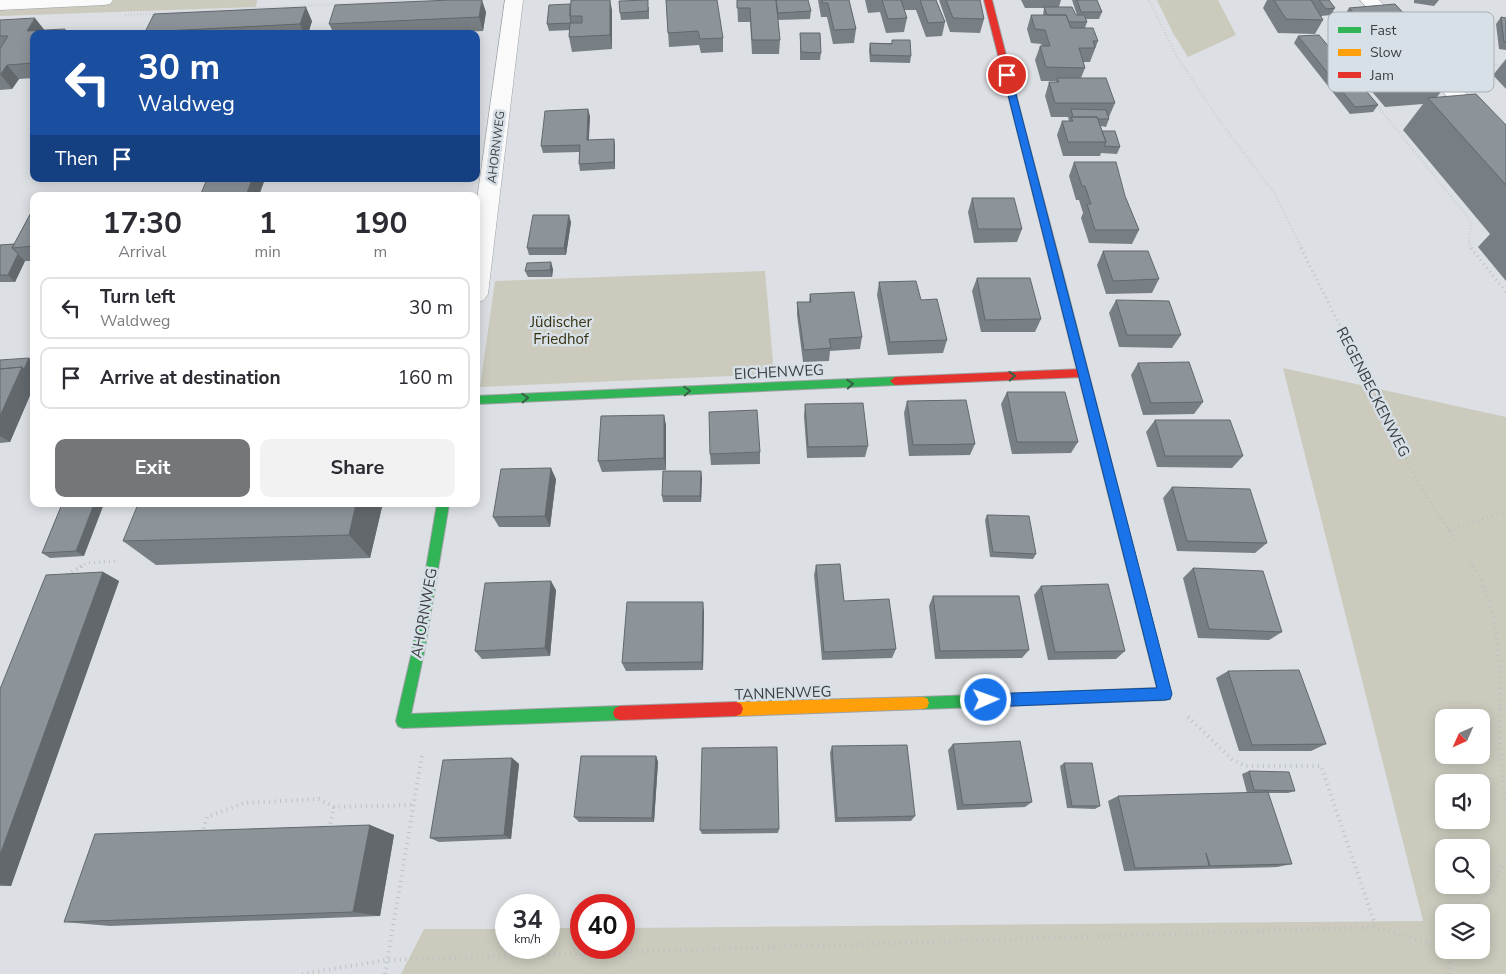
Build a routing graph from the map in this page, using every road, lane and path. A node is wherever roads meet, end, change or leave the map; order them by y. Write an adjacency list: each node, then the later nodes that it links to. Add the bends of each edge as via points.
1 (104, 0): 7 (street)
2 (424, 0): 9 (path)
3 (514, 0): 17 (street, AHORNWEG)
4 (988, 0): 21 (street)
5 (1149, 0): 25 (path, REGENBECKENWEG, via 1176,55 1274,193 1421,488)
6 (1369, 0): 8 (street)
7 (0, 5)
8 (1380, 12)
9 (118, 15)
10 (1454, 92): 12 (street)
11 (1370, 97): 13 (path)
12 (1506, 149)
13 (1418, 156): 14 (path); 15 (path)
14 (1424, 156)
15 (1468, 216): 16 (path); 19 (path, via 1472,228 1469,243)
16 (1475, 216)
17 (480, 263)
18 (1506, 283): 19 (path)
19 (1500, 284): 20 (path)
20 (1506, 292)
21 (1083, 373): 22 (street, EICHENWEG, one-way to 21); 28 (street)
22 (480, 400)
23 (442, 507): 32 (street, AHORNWEG)
24 (1506, 511): 25 (path)
25 (1449, 530): 29 (path, REGENBECKENWEG, via 1476,570 1495,610 1500,658)
26 (118, 561): 27 (path, via 87,563)
27 (64, 577)
28 (1165, 694): 31 (street, TANNENWEG); 40 (path, via 1232,759 1245,766 1321,766)
29 (1500, 707): 30 (path); 35 (path, REGENBECKENWEG)
30 (1506, 707)
31 (428, 720): 32 (street, TANNENWEG); 33 (path)
32 (403, 721)
33 (414, 805): 34 (path); 43 (path)
34 (334, 806): 36 (path); 37 (path, via 319,799 244,803 207,817)
35 (1506, 811)
36 (327, 837)
37 (200, 842)
38 (1506, 857): 39 (path, via 1492,888)
39 (1478, 904)
40 (1376, 927): 41 (path); 43 (path)
41 (1435, 945)
42 (1450, 959): 46 (path)
43 (387, 960): 44 (path); 45 (path)
44 (302, 974)
45 (385, 974)
46 (1448, 974)

